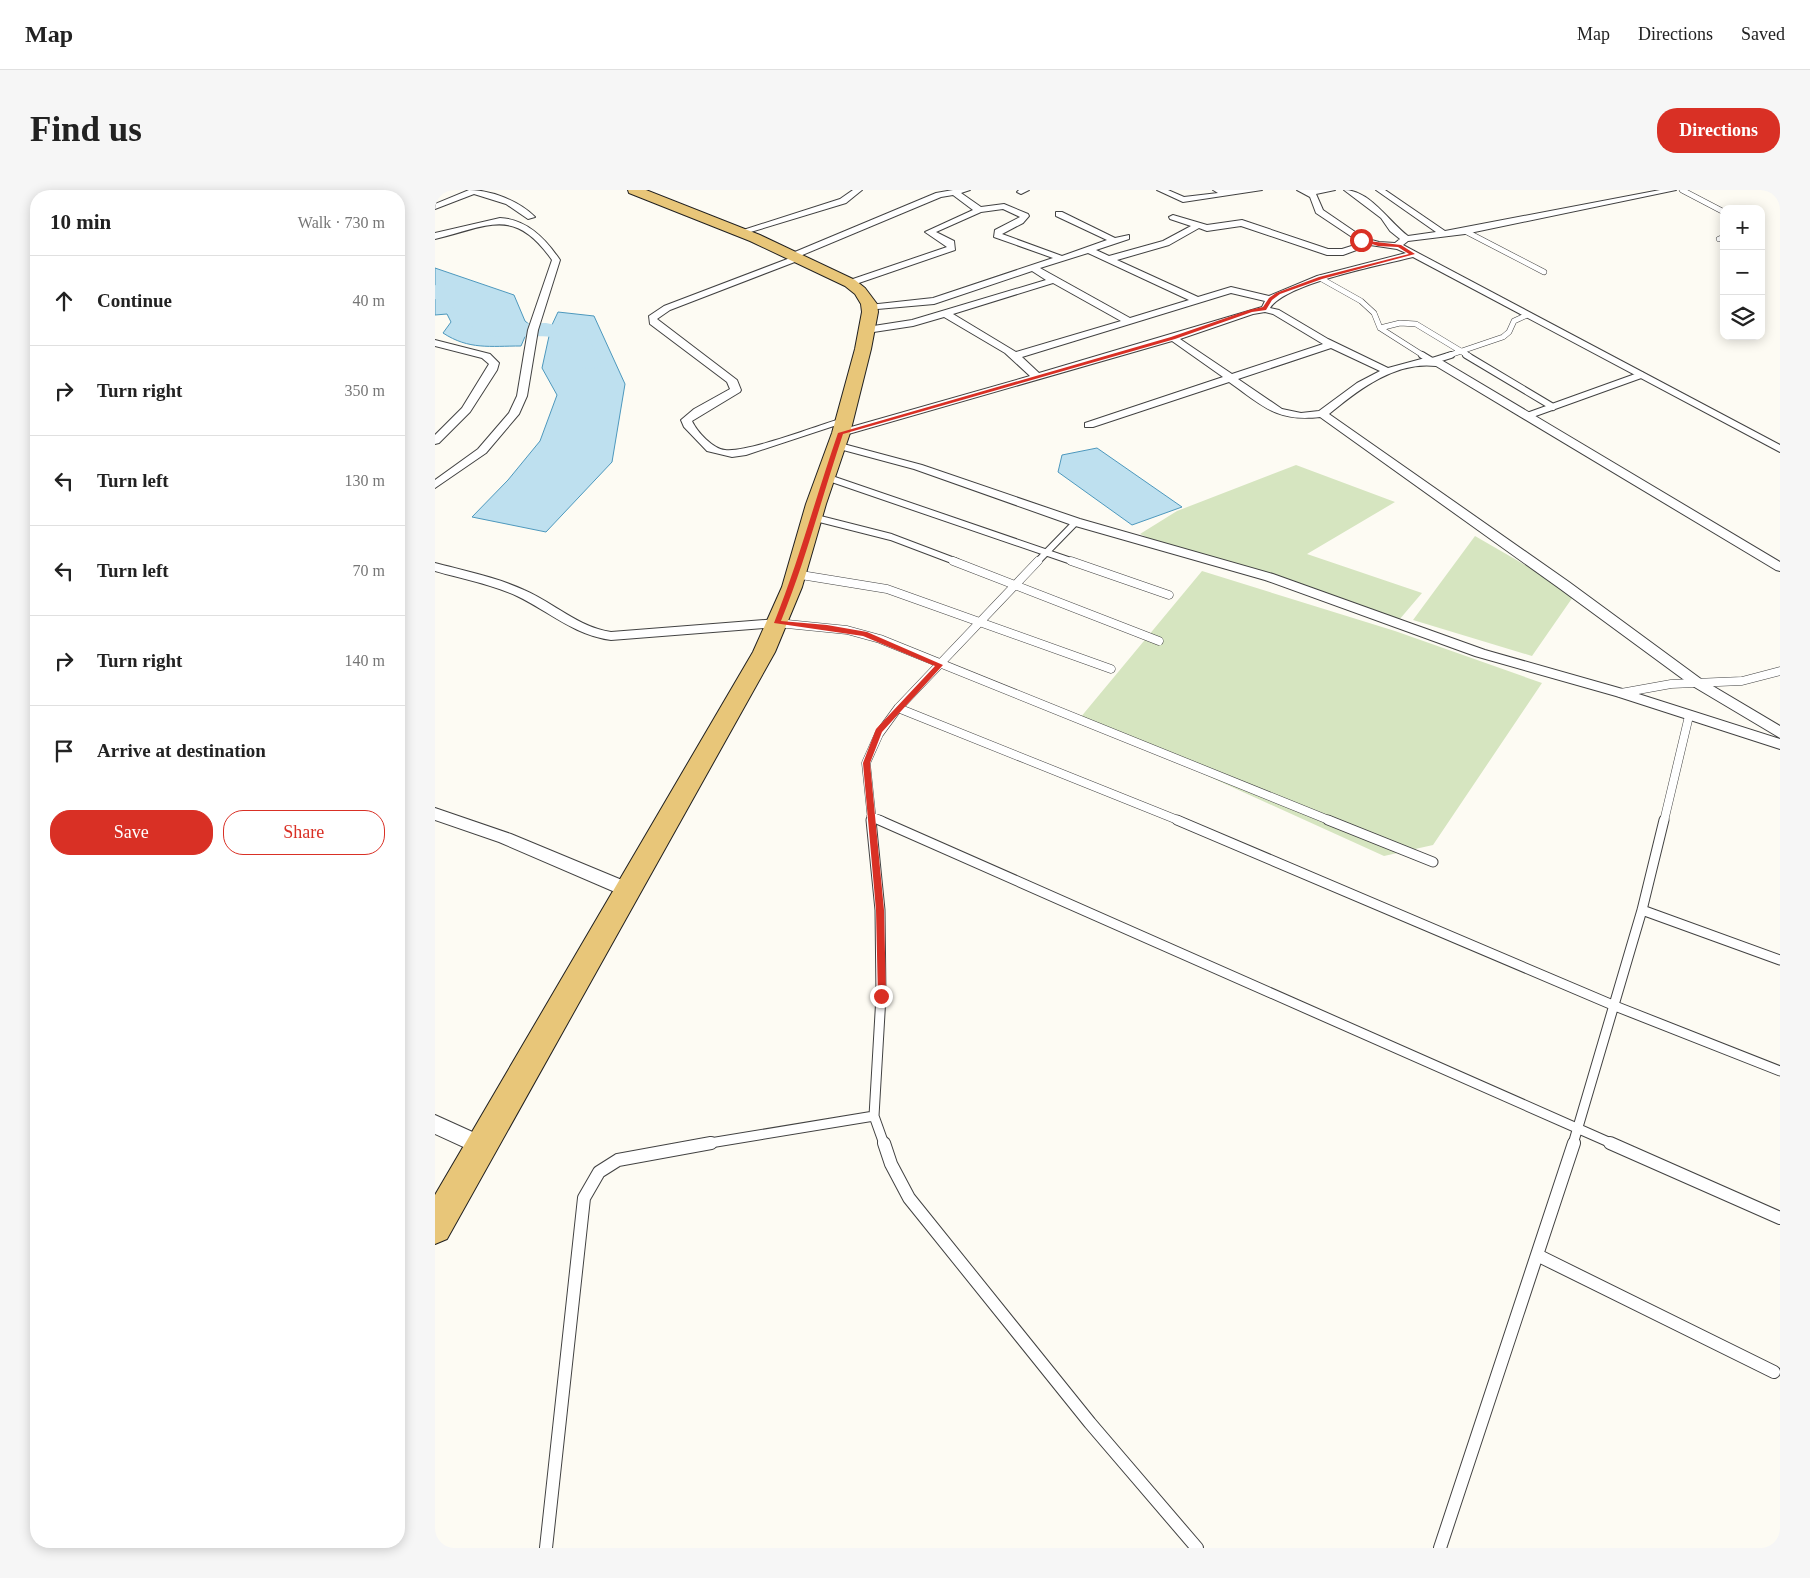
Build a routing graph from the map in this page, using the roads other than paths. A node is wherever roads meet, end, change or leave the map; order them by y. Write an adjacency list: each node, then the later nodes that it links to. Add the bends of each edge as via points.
1 (475, 190): 16 (street); 20 (street, via 509,202)
2 (634, 190): 24 (main road)
3 (858, 190): 24 (street, via 843,201)
4 (966, 190): 14 (street)
5 (1161, 190): 15 (street, via 1183,200)
6 (1217, 190): 15 (street)
7 (1258, 190): 15 (street)
8 (1331, 190): 13 (street)
9 (1348, 190): 30 (street, via 1385,216)
10 (1380, 190): 25 (street)
11 (1672, 190): 23 (street)
12 (1682, 190): 18 (lane)
13 (1305, 192): 29 (street, via 1315,199 1316,208 1324,216)
14 (956, 193): 17 (street); 33 (street, via 939,195)
15 (1226, 194)
16 (435, 207)
17 (979, 210): 34 (street, via 1004,206 1025,216 998,232 997,236); 40 (street, via 929,232 951,243 952,248)
18 (1720, 210)
19 (1059, 214): 28 (street)
20 (531, 217)
21 (1173, 217): 22 (street)
22 (1199, 225): 29 (street, via 1208,228 1242,223 1327,252 1343,252); 35 (street, via 1166,244)
23 (1465, 231): 25 (street); 37 (lane)
24 (741, 232): 33 (main road)
25 (1442, 233): 30 (street)
26 (435, 236): 67 (street, via 497,221 510,221 538,238 556,260 556,266 533,330 522,396 514,414 482,451)
27 (1126, 237): 28 (street)
28 (1115, 241): 31 (street)
29 (1369, 243): 30 (street)
30 (1403, 243): 32 (street)
31 (1089, 250): 34 (street); 35 (street)
32 (1413, 254): 39 (street); 45 (street)
33 (795, 257): 40 (main road); 63 (street, via 667,308 652,318 735,385 730,396 686,420 717,453 742,453)
34 (1062, 259): 36 (street)
35 (1109, 259): 42 (street)
36 (1033, 268): 38 (street); 46 (street)
37 (1544, 272)
38 (1049, 277): 44 (street, via 1051,281 1047,284); 47 (street)
39 (1320, 278): 41 (street); 48 (lane, via 1367,305)
40 (850, 283): 46 (main road, via 860,291)
41 (1271, 299): 42 (street, via 1231,290); 43 (street)
42 (1197, 300): 47 (street)
43 (1265, 309): 49 (street); 51 (street)
44 (945, 313): 46 (street, via 900,326); 53 (street)
45 (1527, 314): 52 (lane, via 1514,321 1503,337); 56 (street)
46 (868, 319): 63 (main road)
47 (1129, 321): 53 (street)
48 (1381, 328): 52 (lane, via 1400,323 1416,324); 54 (lane)
49 (1173, 338): 57 (street); 58 (street)
50 (435, 343): 64 (street, via 486,356 494,364 466,410)
51 (1333, 344): 55 (street); 58 (street)
52 (1462, 351): 54 (lane); 59 (lane)
53 (1015, 356): 57 (street)
54 (1432, 361): 55 (street); 61 (street)
55 (1389, 372): 60 (street, via 1347,393)
56 (1641, 375): 59 (lane); 65 (street)
57 (1037, 377): 63 (street)
58 (1228, 378): 60 (street, via 1279,412 1301,416); 62 (street)
59 (1553, 407): 61 (lane)
60 (1322, 414): 82 (street, via 1564,584)
61 (1527, 416): 71 (street)
62 (1089, 425)
63 (840, 433): 66 (main road); 69 (street, via 918,466)
64 (435, 441)
65 (1780, 448)
66 (826, 477): 68 (main road); 70 (lane)
67 (435, 485)
68 (812, 517): 73 (main road); 74 (lane, via 891,538)
69 (1076, 522): 70 (lane); 83 (street, via 1269,577 1480,653)
70 (1048, 552): 74 (lane); 75 (lane)
71 (1780, 567)
72 (435, 568): 76 (street, via 520,593 597,635)
73 (795, 574): 76 (main road); 77 (lane, via 887,589)
74 (1017, 585): 77 (lane); 78 (lane)
75 (1169, 595)
76 (777, 623): 79 (lane, via 865,634); 91 (main road)
77 (981, 623): 79 (lane); 80 (lane)
78 (1159, 641)
79 (940, 665): 84 (lane); 90 (lane)
80 (1111, 670)
81 (1780, 671): 82 (lane, via 1743,682)
82 (1696, 682): 83 (lane, via 1648,686); 86 (street)
83 (1621, 693): 85 (street)
84 (898, 708): 89 (lane, via 879,730 866,763); 94 (lane, via 1157,811)
85 (1689, 716): 87 (street); 92 (lane)
86 (1780, 733)
87 (1780, 744)
88 (435, 814): 91 (street, via 505,838)
89 (871, 816): 96 (lane, via 880,910 881,996); 98 (lane)
90 (1433, 862)
91 (628, 890): 99 (main road)
92 (1643, 910): 93 (lane); 94 (lane)
93 (1780, 960)
94 (1615, 1006): 95 (lane); 98 (lane)
95 (1780, 1072)
96 (873, 1116): 104 (lane, via 627,1157 608,1163 593,1178 584,1198); 105 (lane, via 891,1164 909,1198 1090,1423)
97 (435, 1124): 99 (street)
98 (1579, 1130): 100 (lane); 102 (lane)
99 (481, 1146): 101 (main road)
100 (1780, 1218)
101 (435, 1227)
102 (1537, 1255): 103 (lane); 106 (lane)
103 (1774, 1372)
104 (546, 1548)
105 (1197, 1548)
106 (1439, 1548)

